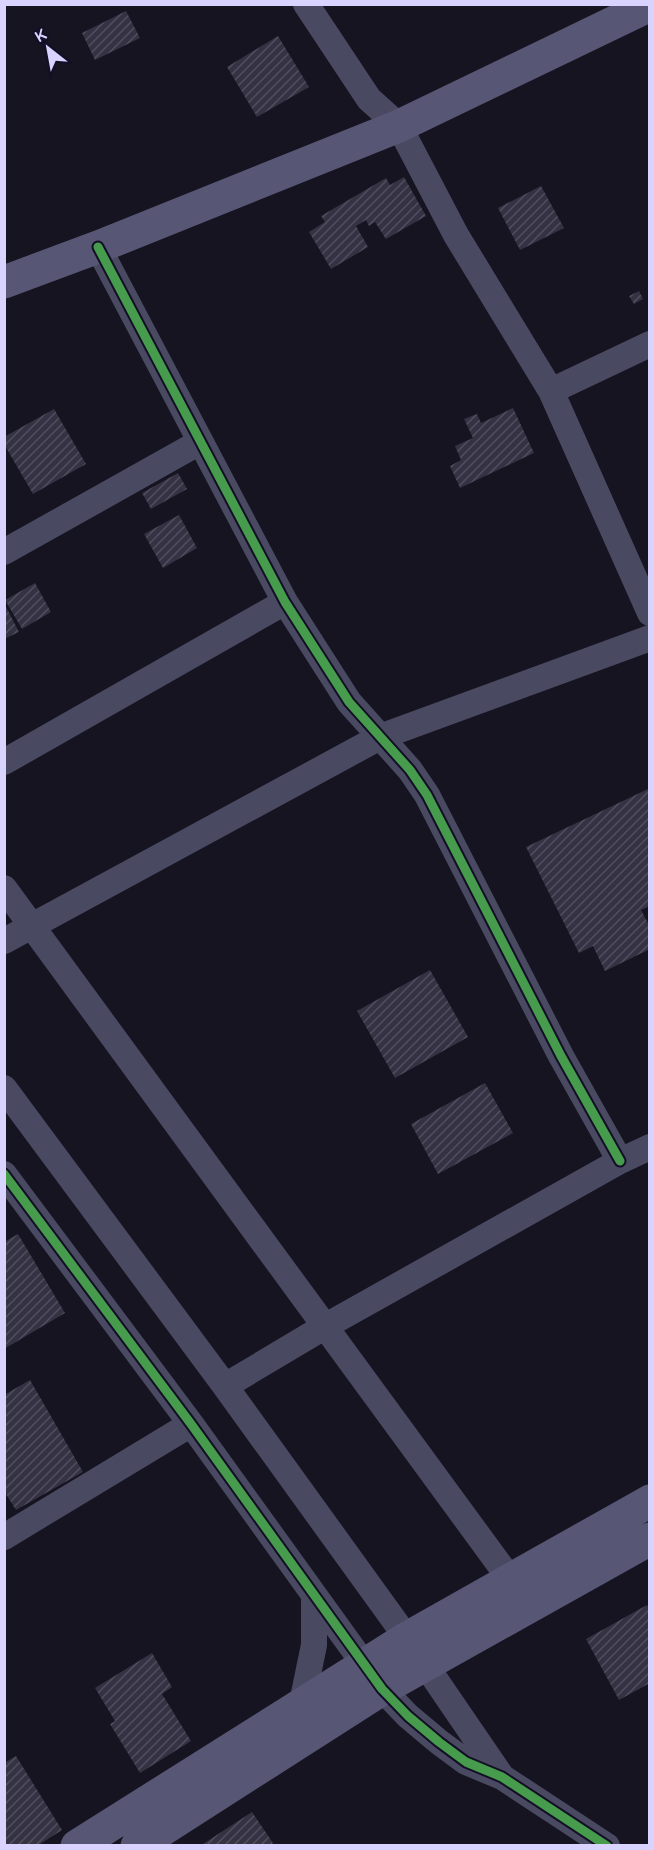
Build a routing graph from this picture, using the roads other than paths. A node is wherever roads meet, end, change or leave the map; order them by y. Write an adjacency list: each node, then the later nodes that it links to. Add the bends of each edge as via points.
1 (306, 4): 3 (street, via 369,99)
2 (650, 5): 3 (street)
3 (399, 126): 4 (street); 7 (street, via 456,235)
4 (98, 247): 5 (street); 8 (street)
5 (4, 282)
6 (650, 344): 7 (street)
7 (551, 391): 11 (street)
8 (200, 442): 9 (street); 10 (street)
9 (4, 552)
10 (285, 602): 13 (street, via 349,702); 14 (street)
11 (650, 613)
12 (650, 638): 13 (street)
13 (380, 737): 16 (street); 20 (street, via 426,795)
14 (4, 762)
15 (4, 888): 16 (street)
16 (32, 926): 17 (street); 22 (street)
17 (4, 941)
18 (4, 1088): 23 (street)
19 (650, 1147): 20 (street)
20 (620, 1161): 22 (street)
21 (4, 1174): 24 (street)
22 (324, 1327): 23 (street); 28 (street)
23 (225, 1386): 30 (street)
24 (191, 1424): 26 (street); 29 (street)
25 (650, 1501): 28 (street)
26 (4, 1537)
27 (650, 1539): 31 (street)
28 (510, 1579): 30 (street)
29 (314, 1595): 32 (street); 33 (street, via 314,1645)
30 (407, 1638): 31 (street); 32 (street)
31 (425, 1665): 32 (street); 34 (street)
32 (374, 1677): 33 (street); 34 (street, via 408,1716 439,1743 466,1762); 36 (street)
33 (302, 1704): 35 (street)
34 (502, 1777): 37 (street)
35 (77, 1845)
36 (137, 1845)
37 (607, 1845)

